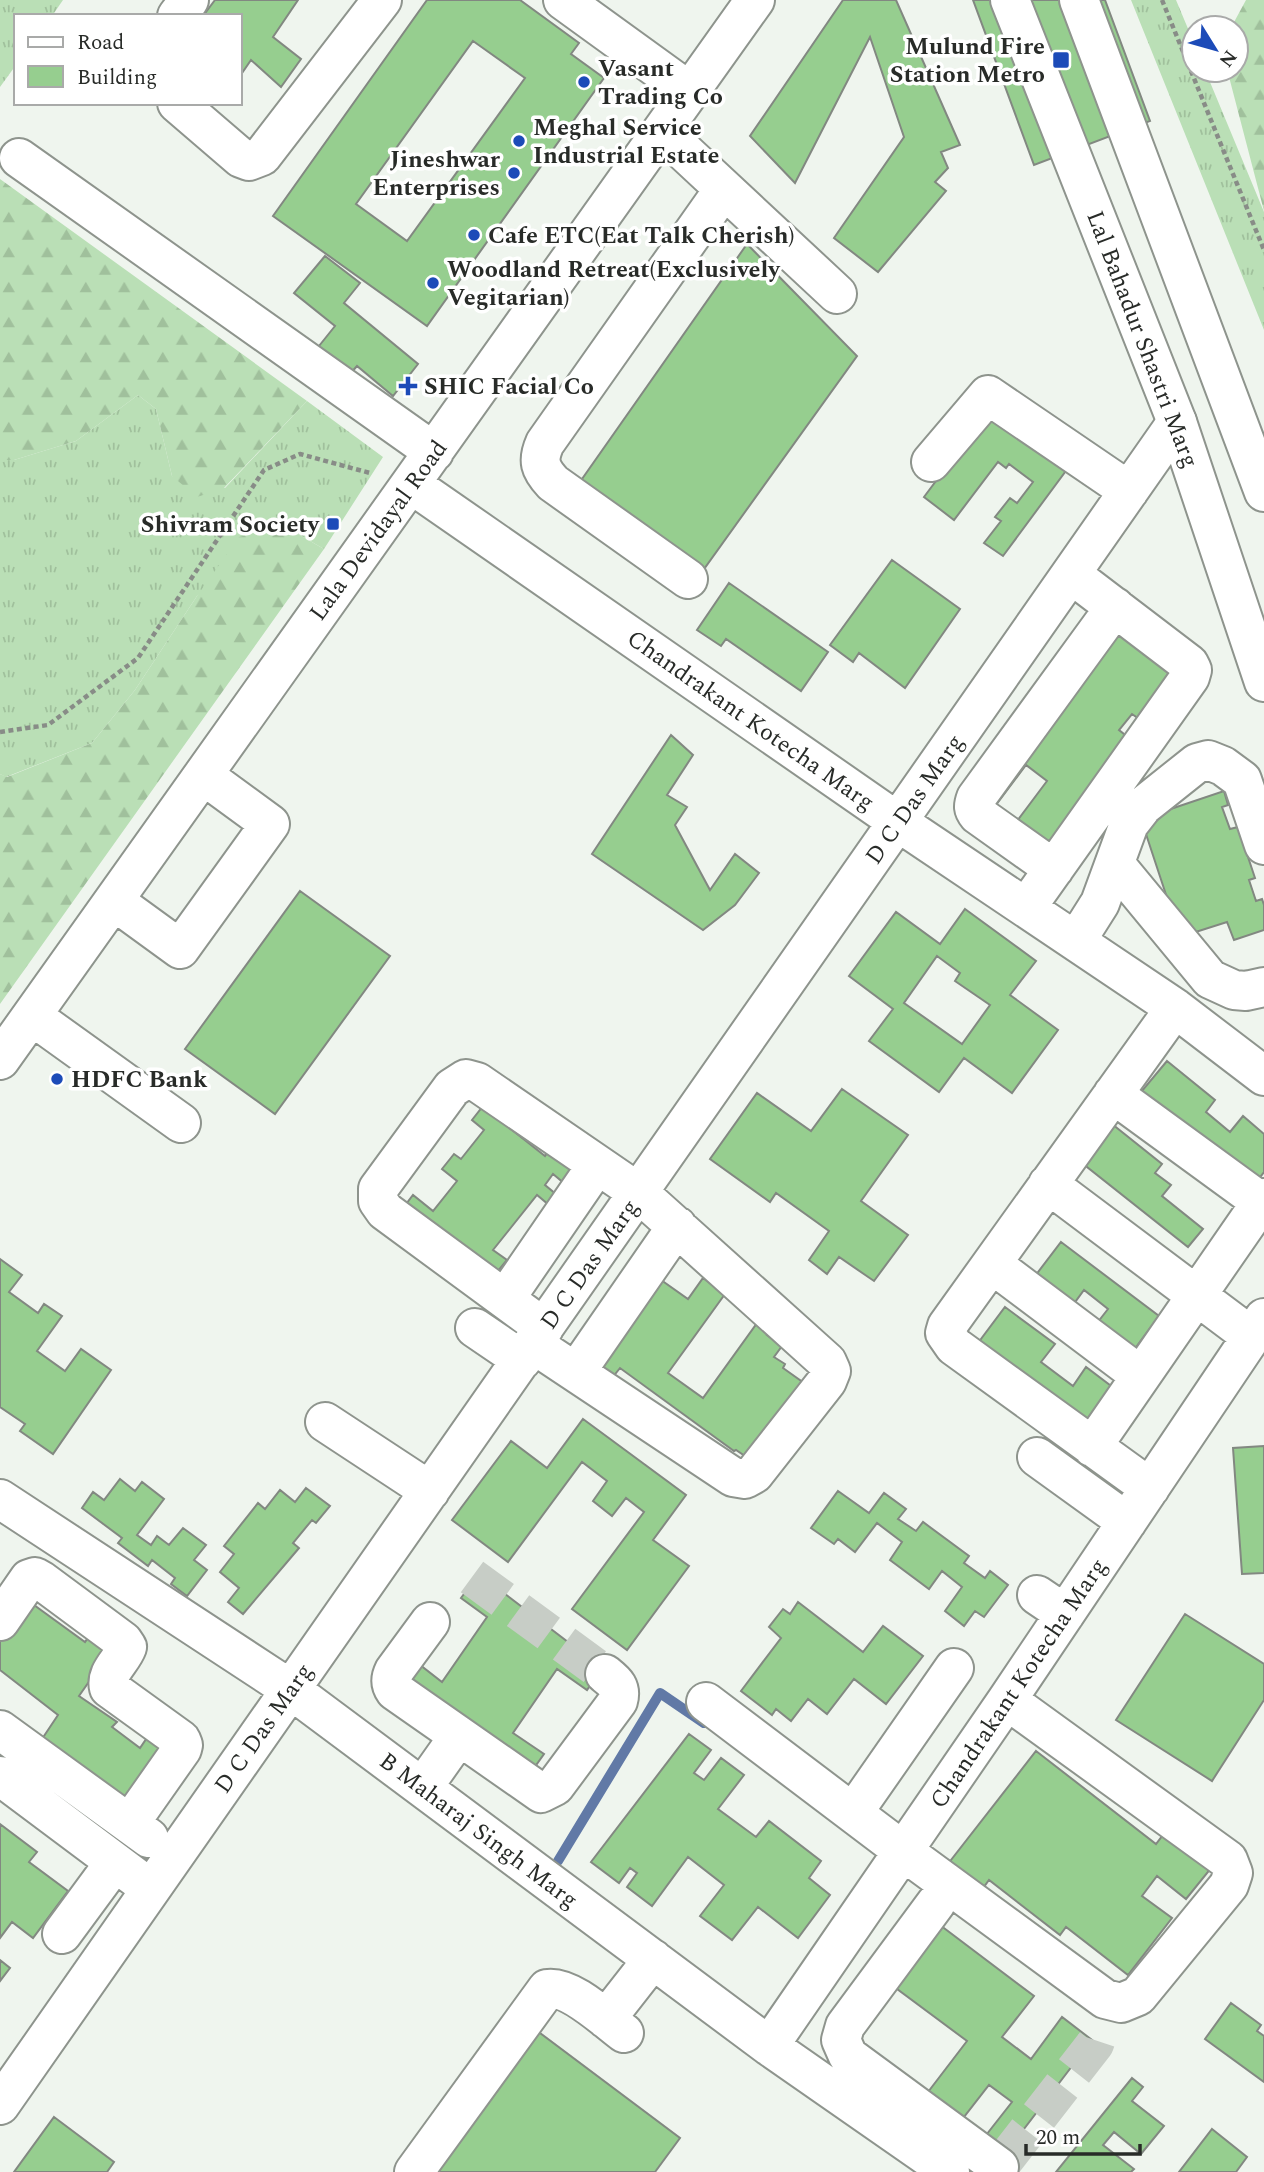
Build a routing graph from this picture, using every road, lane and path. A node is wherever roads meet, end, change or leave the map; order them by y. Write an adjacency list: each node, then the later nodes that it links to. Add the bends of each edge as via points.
1 (563, 0): 7 (street)
2 (1010, 0): 14 (street, Lal Bahadur Shastri Marg)
3 (1079, 0): 19 (street)
4 (1162, 0): 12 (path)
5 (751, 2): 7 (street, Lala Devidayal Road)
6 (368, 5): 8 (street, via 262,156 241,158)
7 (690, 92): 9 (street, Lala Devidayal Road)
8 (179, 105)
9 (662, 131): 11 (street); 15 (street, Lala Devidayal Road)
10 (19, 158): 15 (street)
11 (724, 189): 13 (street); 21 (street, via 540,455 545,475 553,483)
12 (1264, 250)
13 (837, 295)
14 (1177, 422): 18 (street, D C Das Marg); 23 (street, Lal Bahadur Shastri Marg)
15 (434, 452): 17 (street, Lala Devidayal Road)
16 (931, 462): 18 (street, via 988,395)
17 (411, 484): 24 (path, via 300,454 264,470 138,658 48,725); 25 (street, Lala Devidayal Road); 26 (street, Chandrakant Kotecha Marg)
18 (1129, 491): 20 (street, D C Das Marg)
19 (1264, 492)
20 (1071, 574): 22 (street); 26 (street, D C Das Marg)
21 (688, 579)
22 (1115, 607): 29 (street, via 1192,670); 29 (street, via 973,805 978,816)
23 (1264, 682)
24 (0, 733)
25 (203, 775): 30 (street, Lala Devidayal Road); 30 (street, via 270,824 180,949)
26 (898, 822): 31 (street, Chandrakant Kotecha Marg); 43 (street, D C Das Marg)
27 (1264, 845): 28 (street, via 1242,780 1208,760 1143,806 1129,824)
28 (1115, 864): 32 (street, via 1095,914); 33 (street, via 1210,979 1234,990)
29 (1054, 869): 31 (street)
30 (114, 901): 34 (street, Lala Devidayal Road)
31 (1026, 908): 32 (street, Chandrakant Kotecha Marg)
32 (1076, 941): 35 (street, Chandrakant Kotecha Marg)
33 (1264, 987)
34 (32, 1016): 36 (street, Lala Devidayal Road); 40 (street)
35 (1168, 1017): 37 (street, Chandrakant Kotecha Marg); 38 (street); 39 (street)
36 (0, 1059)
37 (1264, 1076)
38 (1113, 1094): 42 (street); 44 (street)
39 (1264, 1101)
40 (181, 1123)
41 (597, 1165): 43 (street); 48 (street); 48 (street, via 477,1082 466,1079 452,1088 378,1189 385,1211)
42 (1054, 1176): 46 (street); 47 (street)
43 (639, 1193): 45 (street); 51 (street, D C Das Marg)
44 (1262, 1200): 47 (street)
45 (677, 1226): 52 (street); 52 (street, via 827,1362 831,1371 827,1381 754,1474 745,1479 733,1477)
46 (992, 1264): 53 (street); 55 (street, via 947,1326 948,1340)
47 (1203, 1287): 49 (street); 53 (street)
48 (505, 1299): 51 (street)
49 (1260, 1325): 57 (street, Chandrakant Kotecha Marg)
50 (475, 1328): 51 (street)
51 (533, 1344): 52 (street); 58 (street, D C Das Marg)
52 (576, 1372)
53 (1141, 1376): 55 (street)
54 (325, 1422): 58 (street)
55 (1093, 1447): 57 (street)
56 (1037, 1457): 60 (street)
57 (1150, 1488): 60 (street, Chandrakant Kotecha Marg)
58 (430, 1491): 65 (street, D C Das Marg)
59 (0, 1499): 65 (street, B Maharaj Singh Marg)
60 (1118, 1515): 66 (street, Chandrakant Kotecha Marg, via 1048,1603)
61 (0, 1621): 73 (street, via 35,1577 127,1647 110,1674 109,1688 183,1745)
62 (430, 1622): 69 (street, via 394,1671 391,1685)
63 (954, 1668): 72 (street)
64 (605, 1674): 69 (street, via 618,1684 618,1701 548,1791 533,1789)
65 (290, 1689): 71 (street, B Maharaj Singh Marg); 74 (street, D C Das Marg)
66 (1007, 1700): 75 (street, Chandrakant Kotecha Marg); 75 (street, via 1228,1860 1233,1873 1229,1885 1138,1996 1121,2003 1105,2000)
67 (705, 1702): 72 (street)
68 (0, 1730): 73 (street)
69 (459, 1737): 71 (street)
70 (0, 1776): 76 (street)
71 (423, 1787): 80 (street, B Maharaj Singh Marg)
72 (853, 1813): 75 (street)
73 (130, 1823): 74 (street)
74 (173, 1856): 77 (street, D C Das Marg)
75 (896, 1860): 78 (street); 82 (street, Chandrakant Kotecha Marg)
76 (115, 1861): 77 (street); 79 (street)
77 (151, 1889): 83 (street, D C Das Marg)
78 (936, 1903): 81 (street, via 1086,2011); 84 (street, via 845,2026 841,2040 848,2056)
79 (62, 1934)
80 (653, 1959): 82 (street, B Maharaj Singh Marg); 85 (street, via 615,2026 568,1992 547,1989)
81 (1099, 2032)
82 (769, 2046): 86 (street, B Maharaj Singh Marg)
83 (0, 2105)
84 (999, 2167)
85 (414, 2172)
86 (950, 2172)

